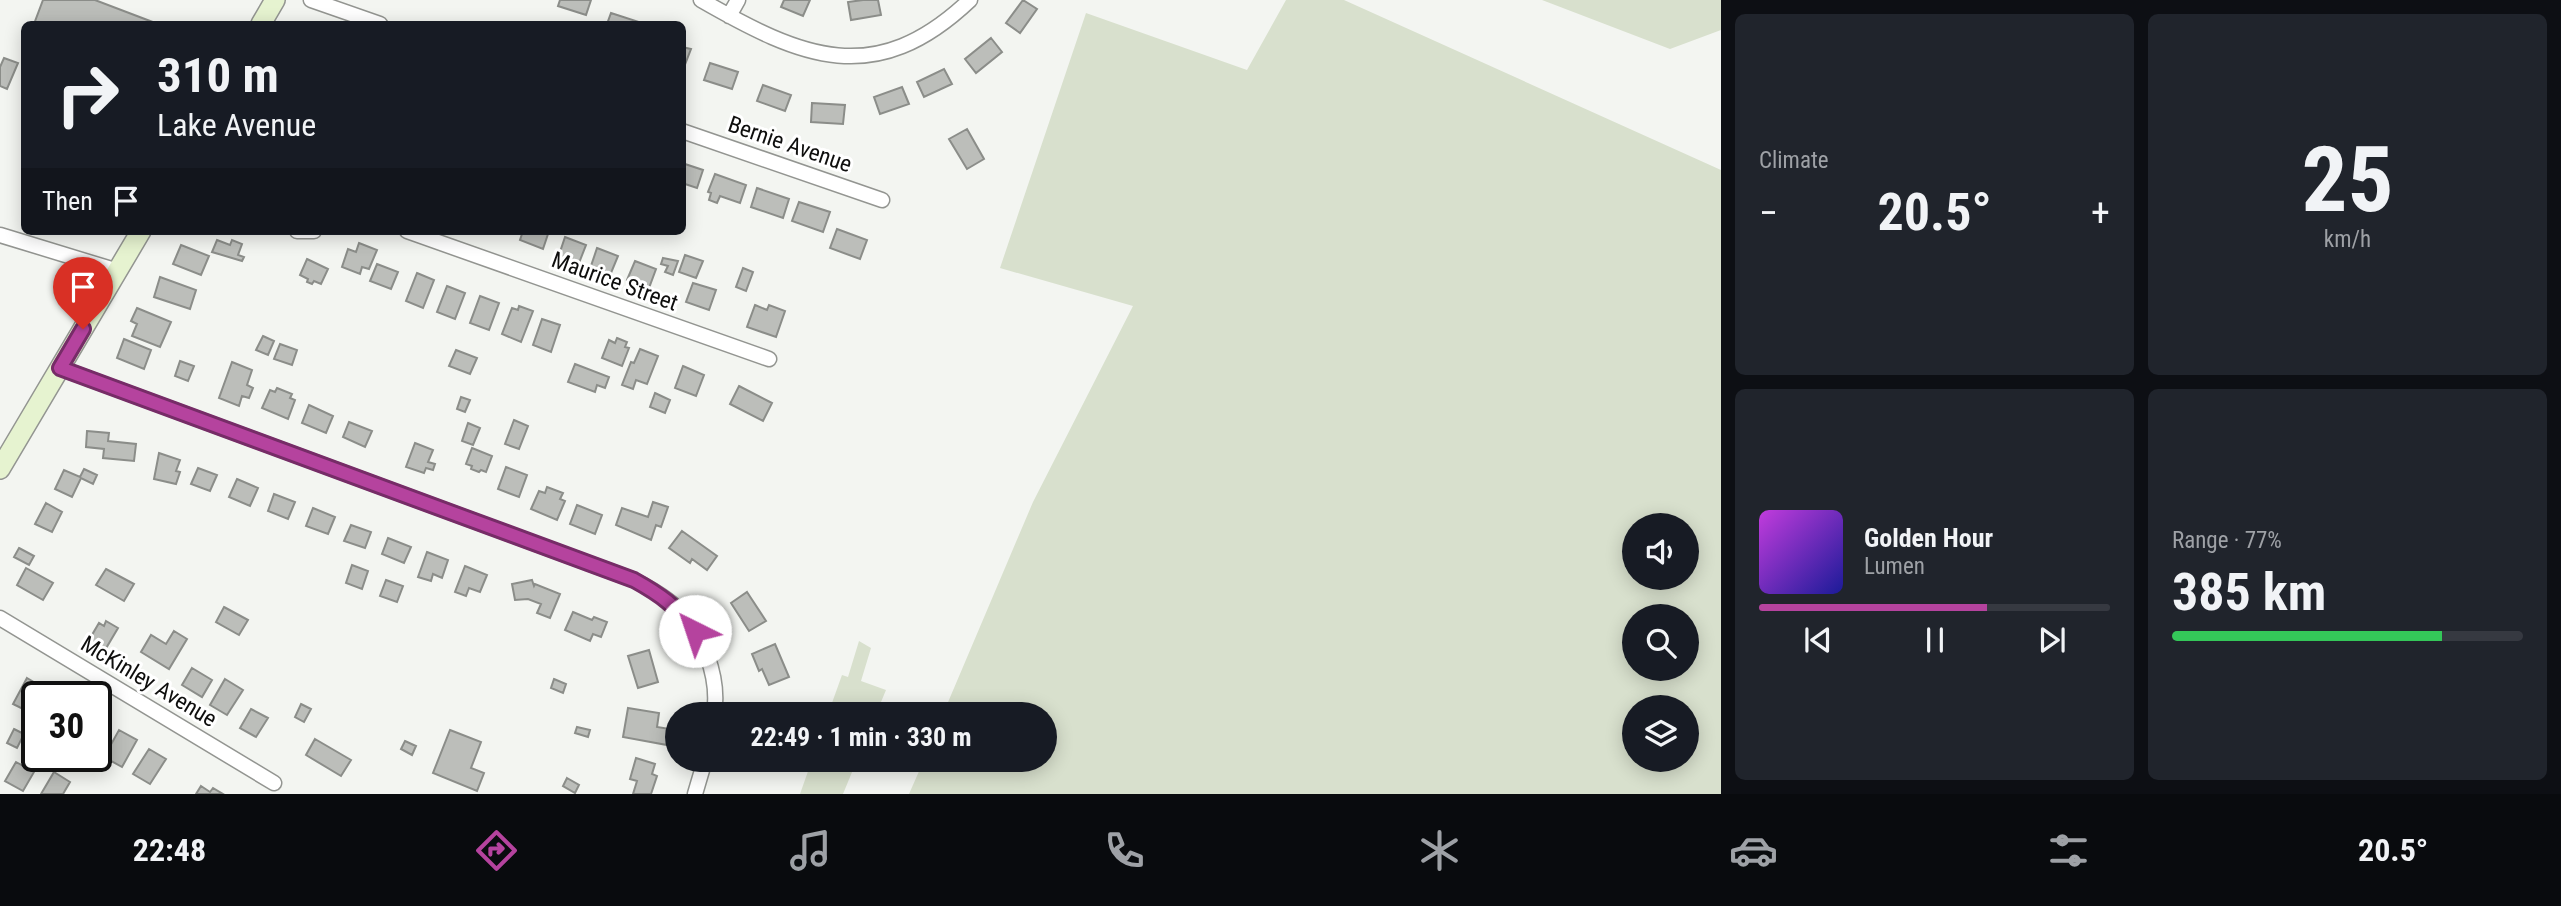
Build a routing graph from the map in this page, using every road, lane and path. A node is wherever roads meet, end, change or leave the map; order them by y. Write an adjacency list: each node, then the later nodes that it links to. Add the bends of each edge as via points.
1 (275, 0): 7 (main road)
2 (311, 0): 8 (street)
3 (701, 0): 6 (street)
4 (738, 0): 6 (street)
5 (970, 0): 6 (street, via 916,41 877,54 836,57 786,44)
6 (729, 16)
7 (263, 21)
8 (371, 21)
9 (686, 132): 10 (street, Bernie Avenue)
10 (882, 200)
11 (0, 235): 14 (street)
12 (139, 235): 14 (main road)
13 (418, 235): 15 (street, Maurice Street)
14 (118, 271): 16 (main road)
15 (769, 359)
16 (60, 368): 17 (main road); 19 (street, via 634,580 677,608 695,631 707,655)
17 (0, 469)
18 (0, 618): 21 (street, McKinley Avenue)
19 (714, 702)
20 (701, 772): 22 (street)
21 (274, 783)
22 (695, 794)

